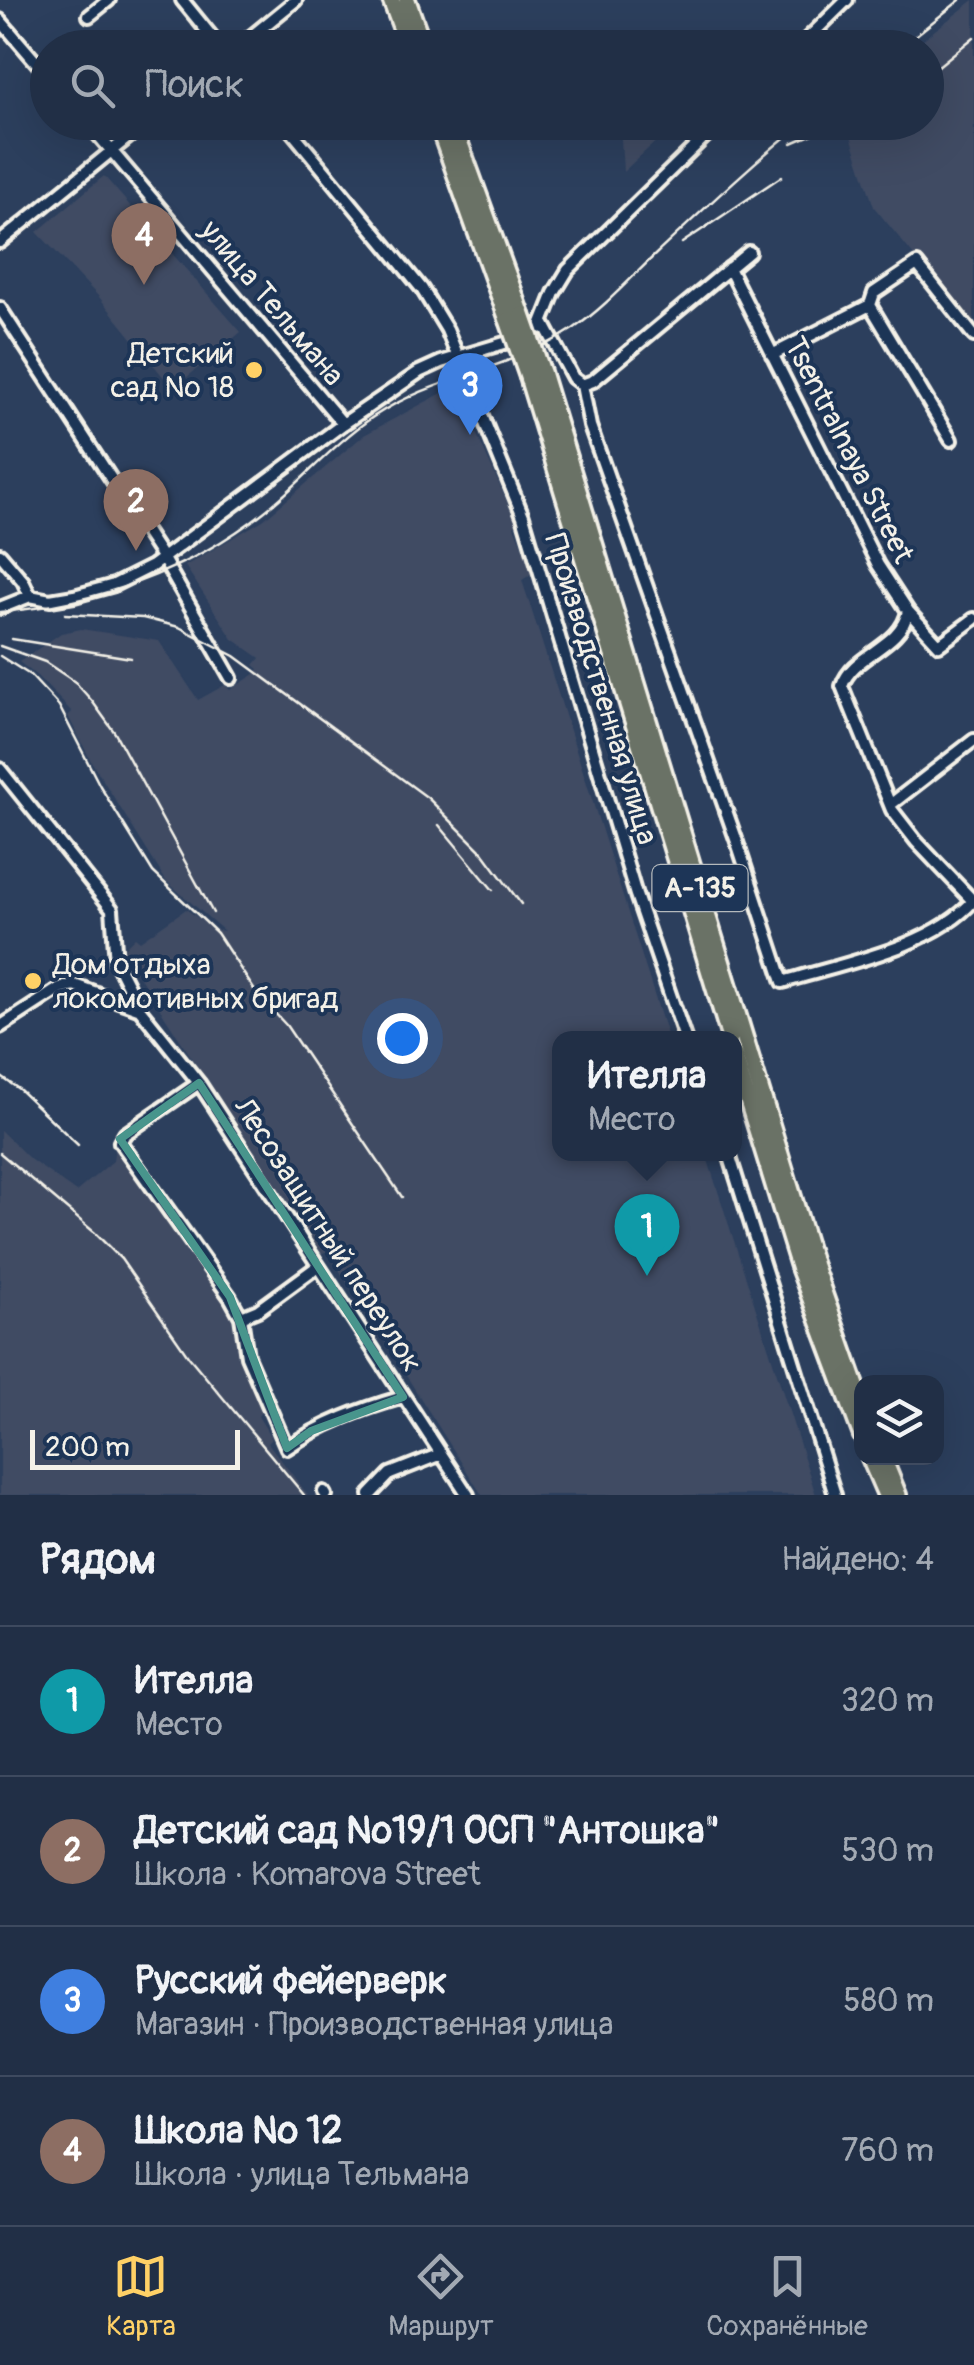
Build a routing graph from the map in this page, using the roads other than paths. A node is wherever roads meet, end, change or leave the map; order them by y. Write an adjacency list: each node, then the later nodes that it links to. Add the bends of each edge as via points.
1 (108, 0): 7 (street)
2 (182, 0): 9 (street)
3 (296, 0): 10 (street)
4 (391, 0): 11 (highway)
5 (407, 0): 12 (highway)
6 (848, 0): 13 (street)
7 (89, 16)
8 (0, 20): 14 (street)
9 (206, 30)
10 (259, 30)
11 (402, 30)
12 (418, 30)
13 (817, 30)
14 (30, 55)
15 (102, 140): 21 (street, улица Тельмана)
16 (126, 140): 21 (street)
17 (299, 140): 31 (street, Производственная улица, via 422,290)
18 (444, 140): 27 (highway, А-135)
19 (458, 140): 27 (highway, А-135)
20 (702, 140): 28 (street, via 568,270)
21 (112, 152): 22 (street); 34 (street, улица Тельмана)
22 (0, 242)
23 (749, 252): 24 (street)
24 (729, 268): 30 (street, Tsentralnaya Street); 33 (street)
25 (870, 305): 29 (street, via 874,293 916,264); 30 (street); 35 (street)
26 (0, 308): 37 (street)
27 (516, 318): 32 (highway, А-135, bridge)
28 (544, 324): 31 (street); 33 (street)
29 (974, 336)
30 (772, 354): 40 (street, Tsentralnaya Street, via 878,565)
31 (458, 357): 34 (street, via 419,372); 49 (street, Производственная улица, via 523,516)
32 (535, 374): 50 (highway, А-135); 51 (highway, А-135)
33 (582, 385): 46 (street, via 590,426 782,982 932,934)
34 (342, 424): 37 (street)
35 (951, 440)
36 (0, 554): 38 (street)
37 (162, 557): 38 (street, via 114,584 74,596); 42 (street)
38 (30, 596): 39 (street)
39 (0, 608)
40 (908, 611): 41 (street, Tsentralnaya Street, via 940,645); 45 (street, via 900,631 842,686)
41 (974, 619)
42 (232, 678)
43 (974, 740): 45 (street)
44 (0, 769): 47 (street, Лесозащитный переулок, via 112,908 116,962)
45 (890, 805): 46 (street)
46 (974, 901)
47 (138, 1008): 48 (street, Лесозащитный переулок, via 74,984); 54 (street, Лесозащитный переулок)
48 (0, 1027)
49 (683, 1031)
50 (728, 1031)
51 (740, 1031)
52 (742, 1036): 58 (highway, А-135)
53 (742, 1081): 60 (highway, via 800,1270)
54 (200, 1083): 56 (street, Лесозащитный переулок); 57 (street, via 120,1142)
55 (731, 1161): 66 (street)
56 (318, 1266): 57 (street); 59 (street, Лесозащитный переулок)
57 (241, 1317): 59 (street, via 248,1356 287,1448 362,1408)
58 (854, 1380)
59 (404, 1397): 61 (street, Лесозащитный переулок)
60 (854, 1415)
61 (441, 1454): 64 (street, via 390,1474); 65 (street, Лесозащитный переулок)
62 (873, 1465): 67 (highway)
63 (886, 1465): 68 (highway)
64 (370, 1495)
65 (468, 1495)
66 (834, 1495)
67 (886, 1495)
68 (898, 1495)

